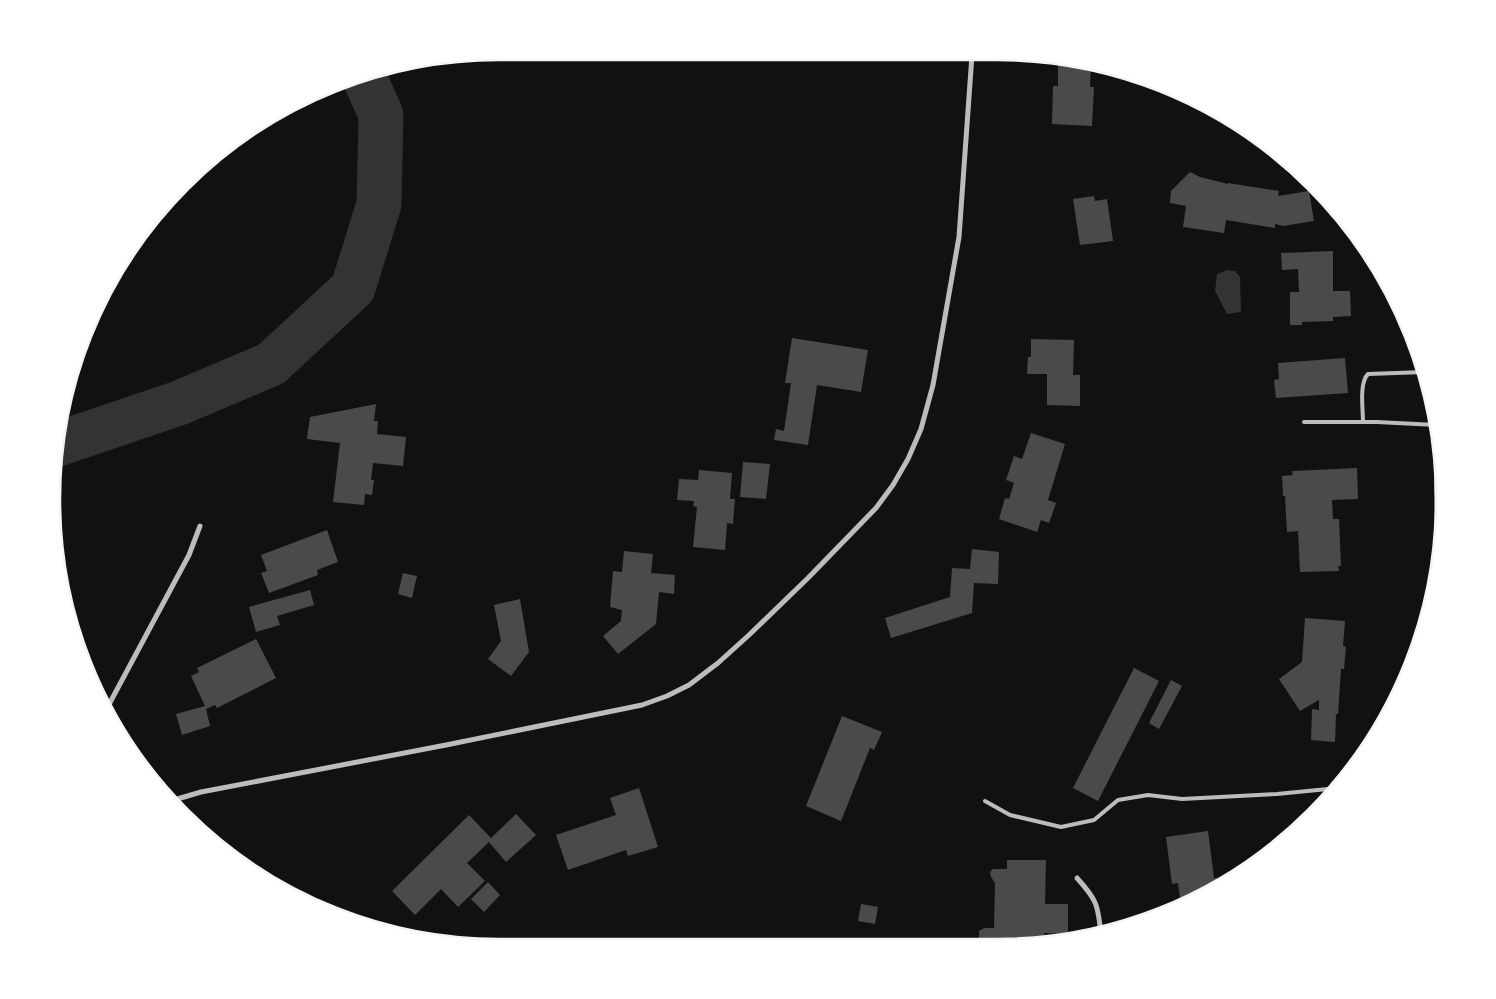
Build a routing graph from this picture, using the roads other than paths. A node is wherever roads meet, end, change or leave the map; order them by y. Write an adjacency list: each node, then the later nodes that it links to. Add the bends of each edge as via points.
1 (972, 60): 9 (street, via 959,237 933,385 921,429 908,460 876,508 749,635 689,685 642,705)
2 (1417, 372): 4 (lane, via 1368,374 1363,387)
3 (1304, 422): 4 (lane)
4 (1363, 422): 5 (lane)
5 (1430, 425)
6 (200, 526): 7 (street, via 189,555)
7 (110, 703)
8 (1327, 789): 10 (lane, via 1182,799 1148,795 1118,800 1094,820 1061,828 1010,815)
9 (178, 799)
10 (985, 801)
11 (1077, 878): 12 (street, via 1095,901)
12 (1100, 926)

